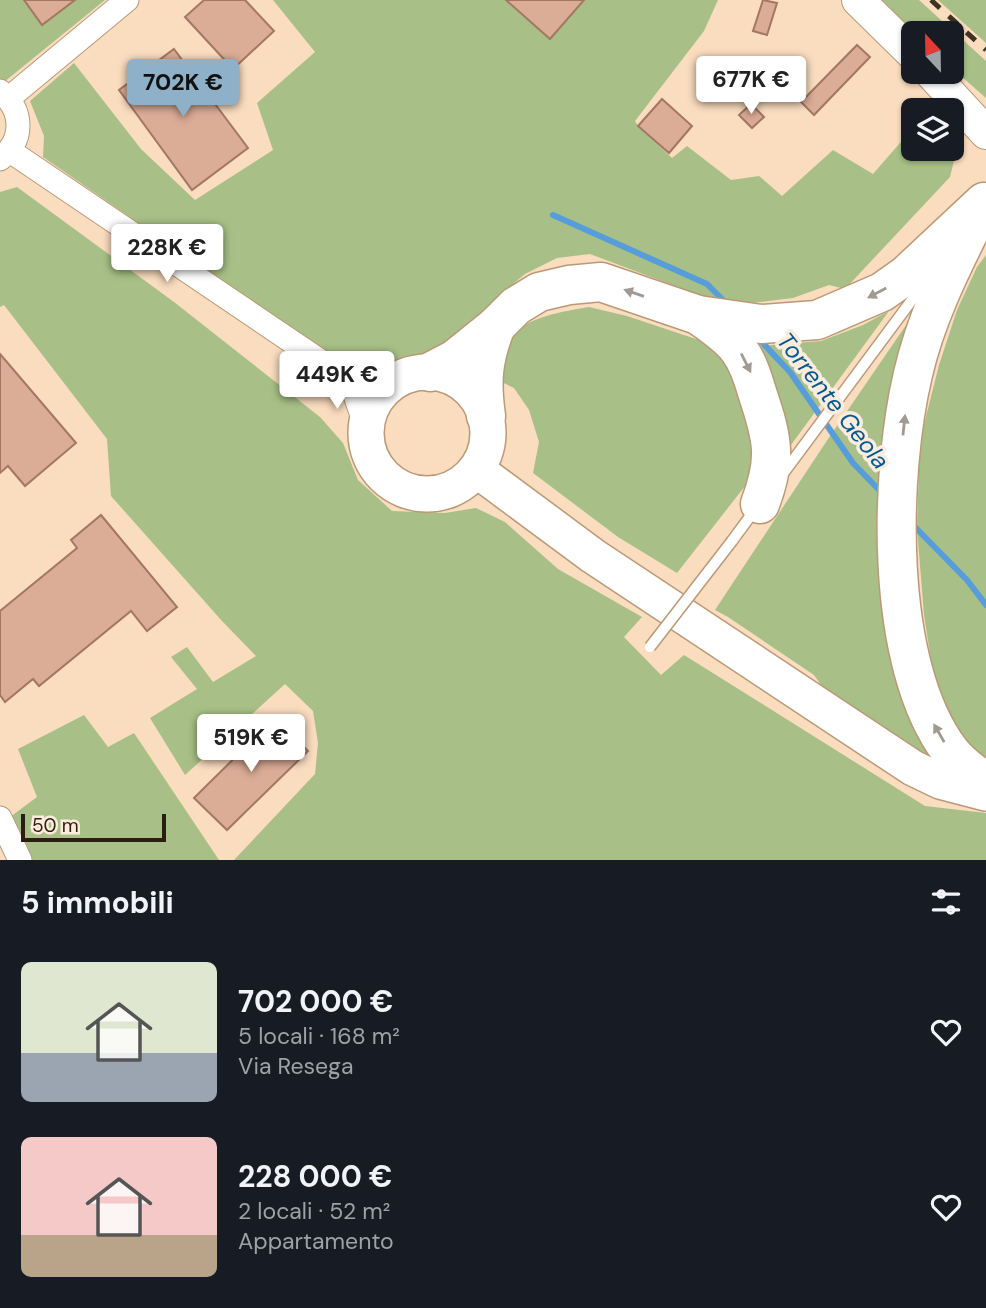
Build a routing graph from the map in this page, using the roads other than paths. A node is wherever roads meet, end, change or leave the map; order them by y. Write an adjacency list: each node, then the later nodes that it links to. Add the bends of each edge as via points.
1 (127, 0): 5 (street)
2 (858, 0): 3 (main road)
3 (901, 42)
4 (941, 84): 6 (main road)
5 (4, 94): 7 (street, via 18,119 16,141)
6 (986, 133)
7 (5, 155): 14 (street)
8 (985, 200): 9 (lane); 11 (highway, one-way to 11, via 882,292 817,320); 21 (highway, one-way to 8, via 951,752 935,728 917,683 904,627 898,509 913,372 951,268)
9 (943, 257)
10 (935, 268): 19 (lane)
11 (732, 319): 12 (highway, one-way to 12, via 601,282 539,292 516,306); 19 (highway, one-way to 19, via 773,446)
12 (496, 327): 13 (highway); 16 (highway, via 486,350 482,385)
13 (430, 372): 15 (main road); 16 (main road, via 465,385)
14 (350, 381): 15 (street); 17 (street)
15 (390, 384): 17 (main road, via 378,396)
16 (486, 416): 18 (main road, via 486,453)
17 (366, 427): 18 (main road, via 374,466 405,491 444,492 463,484)
18 (477, 470): 22 (main road, via 593,555 913,768 940,781)
19 (760, 505): 20 (lane, bridge)
20 (650, 647)
21 (986, 782)
22 (986, 793)
23 (0, 818): 24 (street)
24 (20, 860)

